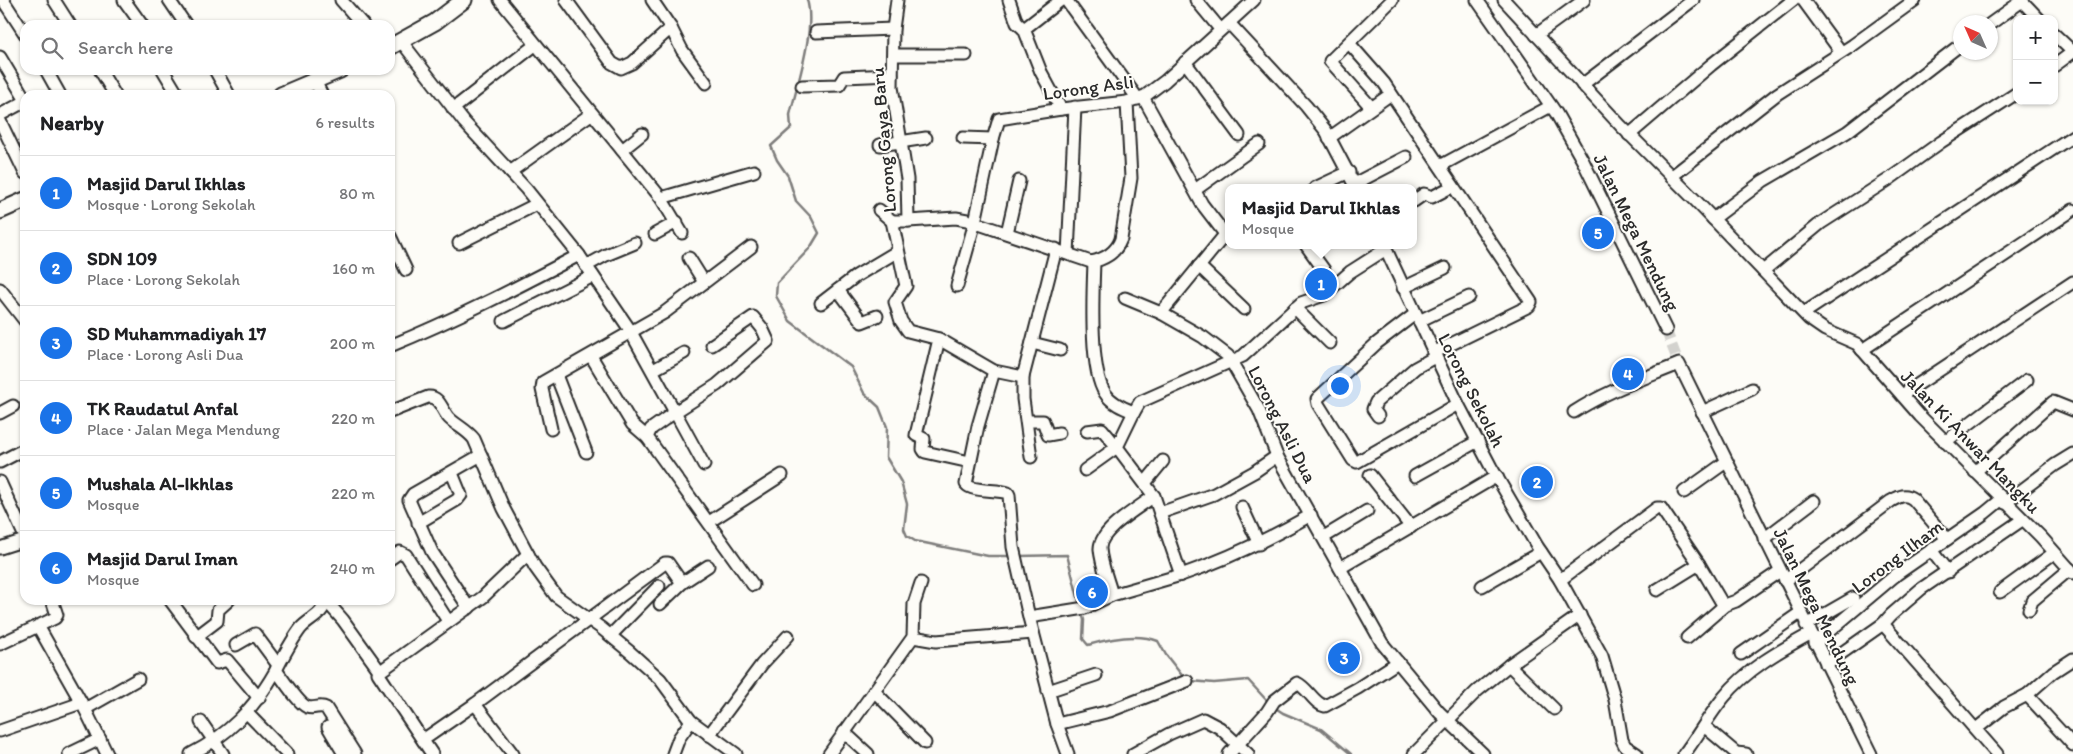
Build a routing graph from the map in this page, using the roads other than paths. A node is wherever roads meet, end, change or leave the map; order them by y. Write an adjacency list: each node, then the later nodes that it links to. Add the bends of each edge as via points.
1 (3, 0): 30 (street)
2 (54, 0): 26 (street)
3 (124, 0): 27 (street)
4 (169, 0): 28 (street)
5 (341, 0): 29 (street)
6 (464, 0): 39 (main road, via 435,22)
7 (500, 0): 40 (street)
8 (566, 0): 32 (street, via 612,62 621,68 632,63)
9 (652, 0): 32 (street)
10 (897, 0): 33 (street, Lorong Gaya Baru)
11 (1009, 0): 34 (street, via 1017,23)
12 (1061, 0): 34 (street); 68 (street)
13 (1196, 0): 31 (street)
14 (1254, 0): 31 (street, Lorong Asli)
15 (1392, 0): 38 (street)
16 (1477, 0): 70 (street, Jalan Mega Mendung)
17 (1504, 0): 36 (street, Jalan Ki Anwar Mangku)
18 (1584, 0): 36 (street)
19 (1693, 0): 57 (street)
20 (1794, 0): 80 (street, via 1711,65)
21 (1915, 0): 42 (street)
22 (1808, 2): 42 (street)
23 (2026, 2): 24 (street); 25 (street)
24 (2036, 15)
25 (1998, 19)
26 (67, 20)
27 (138, 20)
28 (183, 20)
29 (359, 20)
30 (20, 26)
31 (1224, 26): 47 (street, Lorong Asli); 84 (street, via 1306,106)
32 (671, 28): 56 (street, via 682,50)
33 (893, 29): 35 (street); 45 (street, Lorong Gaya Baru)
34 (1024, 29): 74 (street, via 1041,72)
35 (816, 32)
36 (1536, 35): 57 (street, Jalan Ki Anwar Mangku)
37 (2058, 38): 43 (street)
38 (1350, 43): 66 (street); 72 (street, via 1330,61)
39 (396, 44): 73 (street)
40 (535, 45): 73 (street); 75 (street)
41 (1953, 50): 111 (street, via 1847,132 1763,181)
42 (1841, 52): 97 (street, via 1777,94)
43 (2073, 52): 48 (street)
44 (966, 54): 45 (street)
45 (893, 55): 54 (street, Lorong Gaya Baru)
46 (0, 57): 65 (street)
47 (1185, 62): 68 (street, Lorong Asli, via 1165,81); 79 (street)
48 (2058, 63)
49 (49, 75): 59 (street)
50 (103, 75): 60 (street)
51 (166, 75): 61 (street)
52 (218, 75): 62 (street)
53 (329, 75): 55 (main road)
54 (892, 75): 58 (street, via 844,77 839,85); 87 (street, Lorong Gaya Baru)
55 (315, 81): 63 (main road); 64 (street)
56 (706, 83)
57 (1582, 85): 80 (street, Jalan Ki Anwar Mangku)
58 (802, 86)
59 (57, 90)
60 (112, 90)
61 (175, 90)
62 (226, 90)
63 (292, 90)
64 (320, 90)
65 (20, 91)
66 (1391, 94): 72 (street); 93 (street)
67 (2013, 96): 137 (street, via 1821,223)
68 (1136, 100): 71 (street, Lorong Asli); 103 (street); 131 (street, via 1131,178 1122,238 1110,255)
69 (20, 104): 76 (street)
70 (1551, 106): 93 (street); 155 (street, Jalan Mega Mendung, via 1583,161)
71 (1075, 107): 74 (street, Lorong Asli); 128 (street)
72 (1371, 107): 84 (street)
73 (454, 109): 95 (street)
74 (1061, 109): 85 (street, Lorong Asli, via 999,119)
75 (591, 114): 90 (street); 95 (street)
76 (0, 115)
77 (0, 121): 86 (street)
78 (642, 134): 90 (street)
79 (1239, 135)
80 (1630, 135): 97 (street, Jalan Ki Anwar Mangku)
81 (2073, 136): 150 (street)
82 (926, 138): 87 (street)
83 (963, 138): 85 (street)
84 (1330, 138): 96 (street)
85 (993, 139): 114 (street, Lorong Asli)
86 (4, 140): 92 (street)
87 (901, 141): 89 (street); 113 (street, Lorong Gaya Baru, via 907,179)
88 (1259, 144): 103 (street)
89 (880, 145)
90 (622, 150): 104 (street)
91 (1406, 157): 101 (street)
92 (20, 165)
93 (1440, 166): 102 (street)
94 (754, 171): 104 (street)
95 (510, 172): 107 (street)
96 (1349, 172): 99 (street); 100 (street)
97 (1671, 177): 111 (street, Jalan Ki Anwar Mangku)
98 (1019, 181): 116 (street)
99 (1324, 184)
100 (1354, 184)
101 (1359, 184)
102 (1453, 186): 105 (street, via 1432,197 1424,194); 165 (street, via 1531,304)
103 (1195, 190): 115 (street, via 1202,204)
104 (661, 198): 117 (street, via 679,228)
105 (1417, 199)
106 (20, 202): 110 (main road)
107 (538, 204): 120 (street); 129 (street)
108 (879, 210): 112 (street)
109 (2073, 210): 163 (street)
110 (0, 211)
111 (1713, 219): 137 (street, Jalan Ki Anwar Mangku)
112 (892, 221): 113 (street, Lorong Gaya Baru); 127 (street, Lorong Gaya Baru)
113 (908, 221): 114 (street, via 956,218)
114 (975, 222): 116 (street); 140 (street, Lorong Asli)
115 (1225, 230)
116 (1007, 233): 123 (street)
117 (654, 234)
118 (1225, 234): 132 (street)
119 (635, 243): 136 (street, via 606,254)
120 (459, 244)
121 (395, 247): 134 (street)
122 (751, 247): 138 (street)
123 (1056, 249): 128 (street); 158 (street)
124 (1309, 249): 135 (street)
125 (1382, 249): 147 (street, via 1324,295)
126 (1386, 249): 141 (street, Lorong Sekolah)
127 (898, 251): 143 (street); 157 (street, Lorong Gaya Baru, via 906,286 895,302 904,327)
128 (1068, 254): 131 (street)
129 (579, 255): 136 (street); 160 (street, via 494,300)
130 (689, 258): 138 (street)
131 (1094, 262): 180 (street, via 1098,375 1104,393 1121,408)
132 (1199, 266): 148 (street); 149 (street)
133 (1445, 268): 141 (street)
134 (406, 270)
135 (1324, 270)
136 (590, 271): 154 (street); 156 (street)
137 (1763, 271): 150 (street, Jalan Ki Anwar Mangku)
138 (704, 282): 156 (street)
139 (2073, 282): 174 (street)
140 (957, 286)
141 (1403, 288): 153 (street, Lorong Sekolah)
142 (0, 289): 151 (street)
143 (838, 290): 146 (street); 152 (street, via 861,321)
144 (1125, 298): 149 (street, Lorong Asli Dua)
145 (1469, 298): 153 (street)
146 (821, 303)
147 (1295, 308): 159 (street); 167 (street, via 1256,345)
148 (1244, 309)
149 (1161, 313): 167 (street, Lorong Asli Dua, via 1203,337)
150 (1804, 313): 163 (street, Jalan Ki Anwar Mangku, via 1819,327 1857,344)
151 (20, 315)
152 (877, 316)
153 (1417, 318): 165 (street, Lorong Sekolah); 175 (street, via 1377,343 1317,399 1318,404 1357,462)
154 (504, 321)
155 (1666, 330)
156 (631, 332): 166 (street); 168 (street)
157 (939, 339): 169 (street); 201 (street, via 916,435 924,439 925,452)
158 (1032, 343): 162 (street); 171 (street)
159 (1330, 343)
160 (395, 344)
161 (712, 346): 179 (street, via 753,317 768,341 717,385)
162 (1060, 350)
163 (1862, 350): 174 (street, Jalan Ki Anwar Mangku)
164 (684, 353): 168 (street)
165 (1434, 355): 175 (street, Lorong Sekolah); 184 (street, via 1376,402 1373,409)
166 (591, 356): 170 (street); 189 (street, via 632,424)
167 (1232, 362): 180 (street, via 1140,402); 197 (street, Lorong Asli Dua, via 1260,410)
168 (653, 370): 179 (street)
169 (994, 372): 171 (street); 201 (street)
170 (556, 375): 186 (street, via 542,384); 194 (street)
171 (1022, 377): 185 (street)
172 (2027, 380): 191 (street)
173 (1752, 389): 182 (street)
174 (1902, 395): 191 (street, Jalan Ki Anwar Mangku)
175 (1458, 404): 190 (street, Lorong Sekolah)
176 (13, 406): 183 (street)
177 (395, 407): 196 (street, via 432,397 450,419 470,435)
178 (2073, 410): 205 (street, via 2053,402)
179 (675, 412): 189 (street, via 651,430); 203 (street)
180 (1134, 412): 192 (street)
181 (1574, 412): 182 (street, Jalan Mega Mendung, via 1597,397 1678,364)
182 (1702, 412): 202 (street, Jalan Mega Mendung)
183 (0, 413)
184 (1378, 416)
185 (1027, 422): 188 (street, via 1043,421 1048,435); 198 (street)
186 (551, 429)
187 (1087, 431): 192 (street, via 1102,429)
188 (1059, 433)
189 (647, 437): 222 (street)
190 (1478, 441): 209 (street); 210 (street, Lorong Sekolah)
191 (1945, 442): 205 (street, Jalan Ki Anwar Mangku)
192 (1117, 447): 204 (street); 212 (street)
193 (20, 452): 200 (street)
194 (586, 452)
195 (2073, 454): 216 (street, Lorong Ilham)
196 (481, 455): 206 (street); 235 (street)
197 (1277, 456): 219 (street, via 1214,494); 220 (street, Lorong Asli Dua)
198 (1031, 457)
199 (1163, 461): 212 (street)
200 (0, 462)
201 (970, 462): 265 (street, via 968,487 999,490 1009,495 1014,552)
202 (1726, 462): 213 (street); 227 (street, Jalan Mega Mendung)
203 (704, 465)
204 (1086, 470)
205 (1975, 472): 216 (street, Jalan Ki Anwar Mangku)
206 (452, 473): 223 (street, via 461,495); 223 (street, via 410,497 410,506)
207 (782, 475): 222 (street)
208 (1370, 475): 225 (street)
209 (1416, 476)
210 (1497, 476): 225 (street); 232 (street, Lorong Sekolah)
211 (0, 482): 224 (street)
212 (1145, 483): 214 (street)
213 (1684, 492)
214 (1154, 496): 219 (street); 252 (street, via 1101,539 1100,553)
215 (1814, 501): 227 (street)
216 (2004, 501): 221 (street, Jalan Ki Anwar Mangku); 228 (street, Lorong Ilham)
217 (1242, 508): 230 (street)
218 (1367, 511): 226 (street)
219 (1160, 513): 242 (street)
220 (1311, 516): 226 (street, Lorong Asli Dua); 230 (street)
221 (2022, 520): 234 (street, Jalan Ki Anwar Mangku); 241 (street)
222 (709, 522): 247 (street)
223 (418, 523): 261 (street, via 432,552)
224 (20, 527)
225 (1411, 527): 240 (street)
226 (1324, 537): 240 (street, Lorong Asli Dua)
227 (1764, 539): 243 (street, Jalan Mega Mendung)
228 (1947, 539): 233 (street, Lorong Ilham); 243 (street, via 1913,499 1903,495 1891,500)
229 (20, 540): 231 (street)
230 (1259, 544): 242 (street)
231 (0, 548)
232 (1539, 549): 244 (street, Lorong Sekolah); 249 (street)
233 (1931, 550): 241 (street); 271 (street, Lorong Ilham)
234 (2054, 553): 238 (street, Jalan Ki Anwar Mangku); 251 (street)
235 (528, 554): 261 (street); 266 (street, via 556,596)
236 (395, 556): 267 (street, via 400,552 406,555)
237 (1699, 564): 244 (street, via 1661,508 1657,508); 250 (street); 260 (street)
238 (2070, 565): 262 (street, via 2032,601)
239 (708, 566): 245 (street)
240 (1340, 568): 280 (street, Lorong Asli Dua, via 1374,628)
241 (1948, 572): 268 (street, via 1921,589)
242 (1181, 575): 252 (street)
243 (1782, 576): 260 (street); 263 (street, Jalan Mega Mendung)
244 (1560, 580): 264 (street, Lorong Sekolah)
245 (682, 583): 254 (street); 266 (street, via 666,563)
246 (921, 583): 275 (street, via 914,604)
247 (753, 585)
248 (659, 586): 273 (street)
249 (1482, 586)
250 (1657, 590)
251 (2000, 592)
252 (1112, 595): 265 (street, via 1081,608)
253 (1853, 598): 271 (street)
254 (660, 604)
255 (54, 605): 269 (street, via 57,616)
256 (174, 605): 272 (street)
257 (224, 605): 272 (street, via 218,610 217,621)
258 (325, 605): 284 (street, via 302,628)
259 (330, 605): 285 (street)
260 (1725, 605): 276 (street)
261 (469, 608): 267 (street)
262 (2029, 610)
263 (1800, 613): 271 (street, Jalan Mega Mendung); 279 (street)
264 (1580, 615): 283 (street); 313 (street, via 1606,668)
265 (1029, 617): 270 (street)
266 (589, 619): 273 (street); 293 (street)
267 (448, 621): 285 (street)
268 (1883, 624): 281 (street); 303 (street)
269 (38, 626): 277 (street); 294 (street)
270 (1033, 634): 275 (street, via 948,641); 289 (street)
271 (1810, 634): 281 (street, Jalan Mega Mendung); 301 (street, via 1739,680)
272 (196, 636): 292 (street, via 217,663 227,660)
273 (611, 636): 298 (street, via 660,678)
274 (788, 636): 306 (street, via 762,664)
275 (914, 637): 290 (street)
276 (1687, 638)
277 (0, 644)
278 (236, 645): 284 (street, via 255,634)
279 (1741, 654)
280 (1398, 662): 297 (street, Lorong Asli Dua); 312 (street, via 1325,706 1297,684 1274,701)
281 (1826, 664): 336 (street, Jalan Mega Mendung)
282 (2071, 664): 291 (street)
283 (1509, 665): 295 (street); 297 (street)
284 (277, 668): 292 (street); 320 (street, via 303,705 326,708)
285 (379, 670): 308 (street, via 378,675)
286 (1096, 675): 289 (street)
287 (138, 679): 294 (street)
288 (1187, 681): 300 (street, via 1110,711)
289 (1048, 690): 300 (street)
290 (874, 691): 305 (street); 310 (street)
291 (2027, 695): 303 (street, via 2004,707); 311 (street)
292 (259, 698): 296 (street)
293 (475, 704): 308 (street); 322 (street)
294 (83, 706): 304 (street); 307 (street)
295 (1554, 709)
296 (247, 712): 309 (street); 318 (street)
297 (1446, 720): 331 (street); 332 (street, Lorong Asli Dua)
298 (691, 721): 306 (street); 323 (street)
299 (201, 722): 309 (street)
300 (1057, 724): 327 (street)
301 (1704, 726): 334 (street); 335 (street, via 1736,753)
302 (328, 727): 319 (street)
303 (1976, 729): 337 (street)
304 (0, 732)
305 (844, 732): 325 (street); 326 (street)
306 (709, 735): 324 (street)
307 (100, 739): 314 (street); 315 (street)
308 (423, 740): 321 (street)
309 (214, 742): 316 (street); 317 (street)
310 (925, 743)
311 (2073, 744)
312 (1237, 745): 328 (street, via 1215,725 1203,719); 329 (street); 330 (street)
313 (1623, 750): 333 (street)
314 (69, 754)
315 (107, 754)
316 (190, 754)
317 (223, 754)
318 (287, 754)
319 (344, 754)
320 (355, 754)
321 (432, 754)
322 (513, 754)
323 (673, 754)
324 (736, 754)
325 (828, 754)
326 (868, 754)
327 (1068, 754)
328 (1133, 754)
329 (1229, 754)
330 (1248, 754)
331 (1414, 754)
332 (1483, 754)
333 (1637, 754)
334 (1684, 754)
335 (1746, 754)
336 (1871, 754)
337 (1998, 754)

